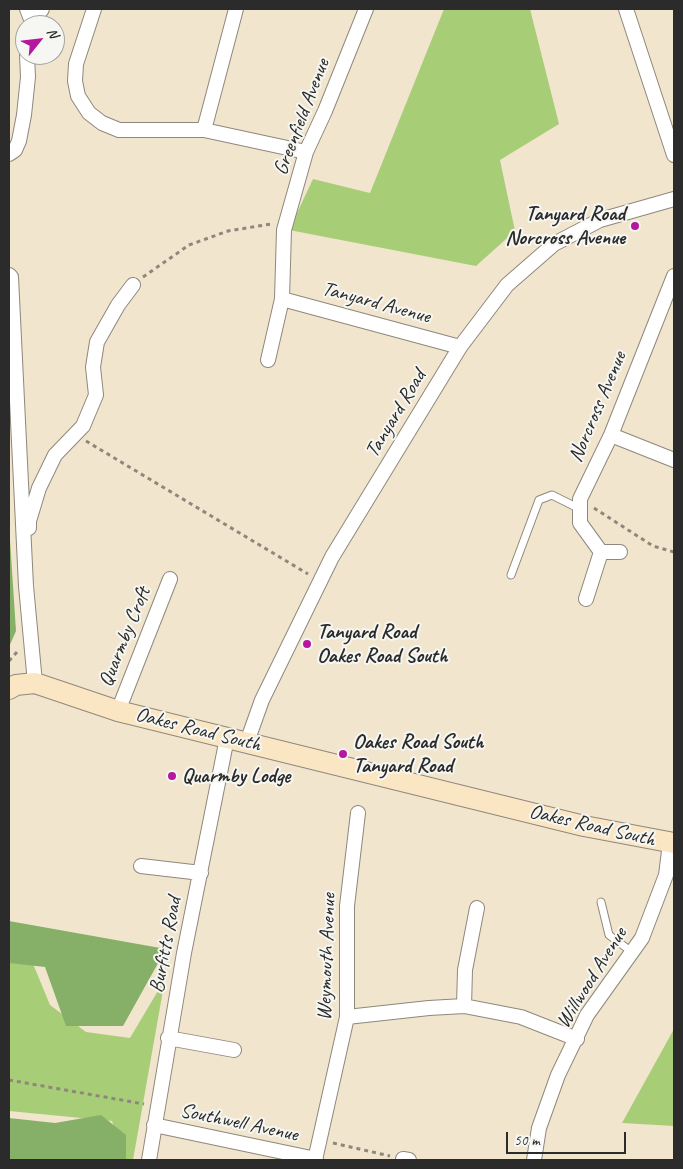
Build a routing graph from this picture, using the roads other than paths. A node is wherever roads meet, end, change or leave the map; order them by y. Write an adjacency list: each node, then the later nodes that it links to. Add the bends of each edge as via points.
1 (94, 9): 6 (street, via 76,64 75,81 78,96 89,113 119,130)
2 (236, 9): 6 (street)
3 (366, 9): 7 (street, Greenfield Avenue)
4 (626, 9): 9 (street)
5 (27, 65): 8 (street, via 19,141)
6 (204, 130): 7 (street)
7 (306, 152): 14 (street, Greenfield Avenue, via 284,230)
8 (9, 154)
9 (674, 155)
10 (674, 199): 15 (street, Tanyard Road, via 600,220 554,244 507,286)
11 (9, 275): 24 (street)
12 (674, 276): 17 (street, Norcross Avenue)
13 (133, 285): 24 (street, via 97,342 93,366 96,395 83,426 55,455 39,488 29,521)
14 (282, 299): 15 (street, Tanyard Avenue); 16 (street, Greenfield Avenue)
15 (460, 346): 28 (street, Tanyard Road, via 332,557 262,700)
16 (268, 360)
17 (611, 435): 18 (street); 19 (street, Norcross Avenue)
18 (674, 460)
19 (580, 504): 20 (street, via 580,523); 22 (lane, via 552,495 539,500)
20 (601, 552): 21 (street); 25 (street)
21 (620, 552)
22 (511, 575)
23 (170, 579): 27 (street, Quarmby Croft)
24 (26, 586): 26 (street)
25 (586, 599)
26 (20, 686): 27 (street, Oakes Road South, via 66,692)
27 (118, 711): 28 (street, Oakes Road South)
28 (237, 740): 30 (street, Oakes Road South, via 584,826); 32 (street, Burfitts Road)
29 (358, 813): 37 (street, Weymouth Avenue, via 347,906)
30 (672, 843): 35 (street, Willwood Avenue, via 666,875 642,938)
31 (141, 866): 32 (street)
32 (201, 873): 38 (street, Burfitts Road)
33 (601, 902): 35 (lane, via 609,935)
34 (478, 908): 36 (street, via 465,970)
35 (632, 952): 39 (street, Willwood Avenue, via 588,1015)
36 (464, 1006): 37 (street); 39 (street, via 521,1017)
37 (347, 1017): 43 (street, Weymouth Avenue)
38 (168, 1038): 40 (street); 41 (street, Burfitts Road)
39 (577, 1039): 44 (street, Willwood Avenue, via 558,1075 539,1128)
40 (234, 1050)
41 (154, 1125): 42 (street, Burfitts Road); 43 (street, Southwell Avenue)
42 (149, 1160)
43 (315, 1160)
44 (534, 1160)

